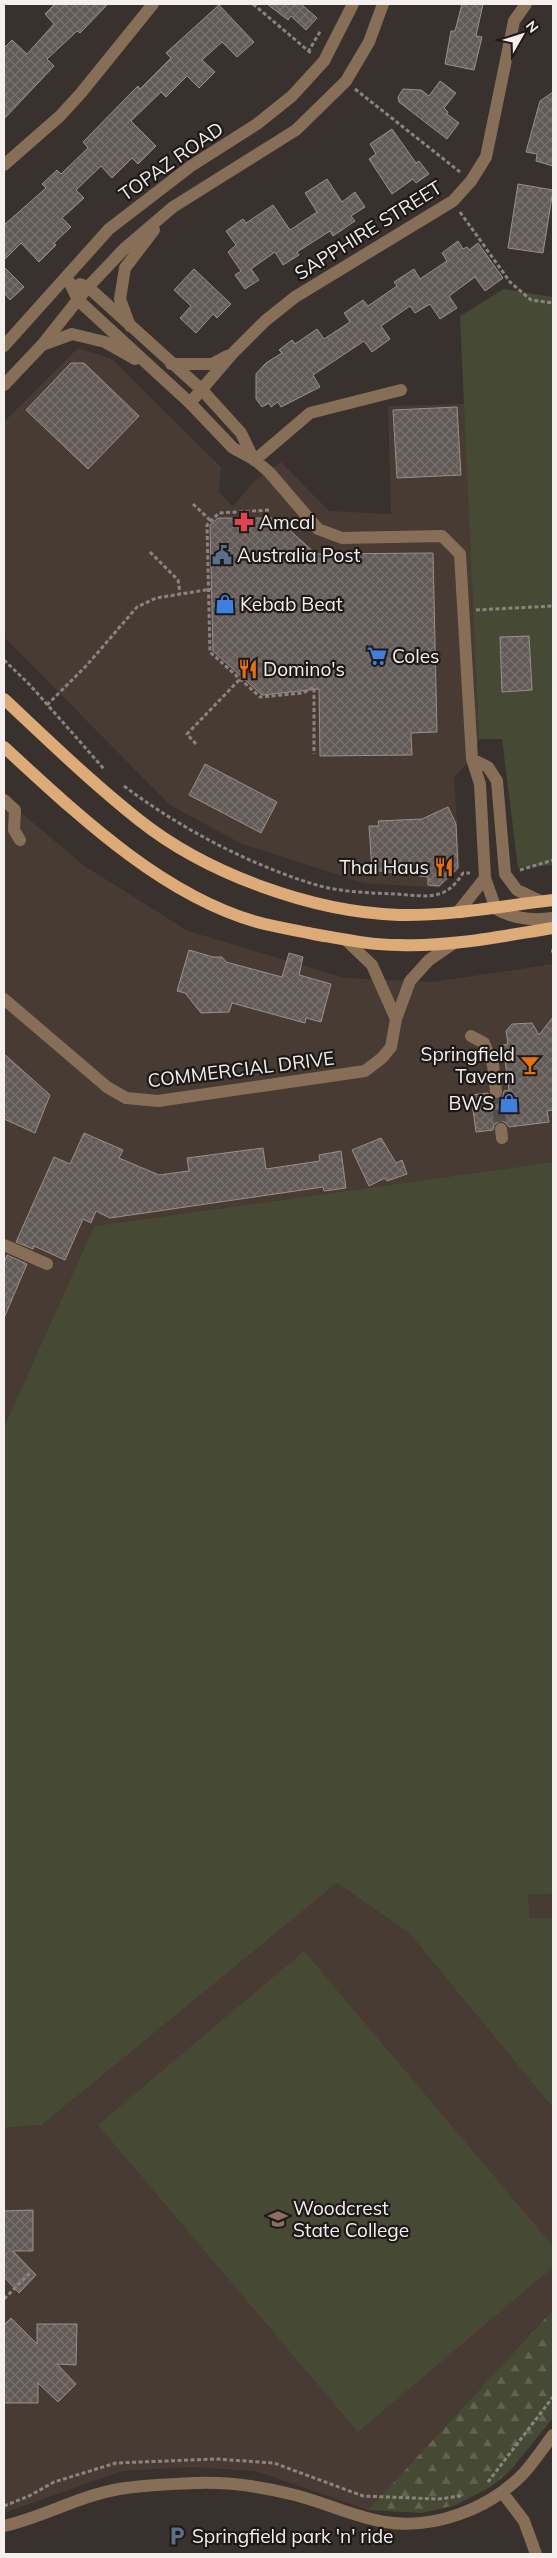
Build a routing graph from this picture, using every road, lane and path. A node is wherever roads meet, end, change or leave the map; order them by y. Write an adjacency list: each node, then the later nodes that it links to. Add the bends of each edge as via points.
1 (153, 4): 8 (street, via 76,99)
2 (253, 4): 6 (path, via 308,52)
3 (353, 4): 6 (street, TOPAZ ROAD)
4 (383, 4): 7 (street, TOPAZ ROAD, via 369,42)
5 (526, 4): 9 (street, SAPPHIRE STREET, via 514,20 486,157)
6 (324, 61): 12 (street, TOPAZ ROAD, via 292,96 257,124 192,166 110,229)
7 (346, 81): 9 (path); 11 (street, TOPAZ ROAD, via 296,130)
8 (4, 165)
9 (471, 181): 10 (street, SAPPHIRE STREET)
10 (452, 202): 15 (path, via 510,282 531,300); 19 (street, SAPPHIRE STREET, via 295,297)
11 (173, 207): 13 (street, TOPAZ ROAD, via 125,248); 16 (street, TOPAZ ROAD, via 125,268 120,299)
12 (67, 277): 13 (street); 14 (street); 18 (street, TOPAZ ROAD)
13 (88, 288): 14 (street, TOPAZ ROAD); 16 (street)
14 (78, 300): 17 (street, TOPAZ ROAD); 21 (street)
15 (553, 303)
16 (130, 328): 20 (street)
17 (42, 345): 21 (street, via 72,334 105,342); 22 (street, TOPAZ ROAD)
18 (4, 346)
19 (232, 354): 20 (street, SAPPHIRE STREET, via 212,364); 23 (street, SAPPHIRE STREET)
20 (171, 364): 23 (street)
21 (150, 368): 25 (street)
22 (4, 385)
23 (202, 390): 25 (street, SAPPHIRE STREET); 26 (street, via 241,433)
24 (401, 390): 26 (street, via 310,413)
25 (190, 403): 26 (street, via 233,448)
26 (254, 460): 34 (street, via 269,472 318,529 342,538 442,536 460,554)
27 (193, 504): 29 (path)
28 (269, 510): 29 (path, via 219,513)
29 (211, 521): 31 (path, via 207,525)
30 (150, 552): 32 (path, via 178,580)
31 (210, 589): 32 (path); 36 (path, via 210,652)
32 (180, 593): 38 (path, via 156,598 137,607 88,665)
33 (553, 606): 34 (path)
34 (462, 611): 42 (street)
35 (4, 660): 38 (path)
36 (240, 679): 39 (path, via 187,734); 41 (path, via 260,697 303,694 314,686)
37 (4, 699): 52 (main road, via 140,821 207,864 274,890 348,909 399,915)
38 (47, 705): 43 (path)
39 (196, 744)
40 (4, 747): 55 (main road, via 84,820 174,884 257,922)
41 (314, 754)
42 (472, 759): 48 (street, via 488,767 497,781); 49 (street, via 480,784)
43 (106, 771)
44 (119, 782): 49 (path, via 146,803 208,840 314,884 363,892 440,895 455,887 463,873)
45 (4, 800): 46 (street, via 15,810 14,830)
46 (20, 840)
47 (553, 860): 48 (path)
48 (504, 874): 50 (street, via 517,890)
49 (485, 875): 51 (street); 52 (street)
50 (547, 900): 51 (main road)
51 (496, 909): 52 (main road); 53 (street, via 510,917)
52 (458, 912)
53 (553, 918)
54 (553, 928): 56 (main road)
55 (347, 940): 56 (main road, via 400,946); 58 (street, via 372,965)
56 (454, 943): 58 (street, COMMERCIAL DRIVE, via 429,960 410,982)
57 (4, 999): 58 (street, COMMERCIAL DRIVE, via 107,1087 126,1098 145,1101 365,1071 391,1047)
58 (396, 1019)
59 (471, 1036): 60 (street, via 484,1043 493,1065)
60 (496, 1092)
61 (4, 1245): 62 (street)
62 (47, 1264)
63 (30, 2273): 64 (path)
64 (4, 2299)
65 (553, 2397): 67 (path)
66 (553, 2435): 68 (street, via 524,2474)
67 (486, 2484)
68 (502, 2492): 71 (street, via 449,2518 418,2523 387,2522 358,2516 294,2495 224,2483 198,2483 118,2489); 72 (street, via 524,2520)
69 (464, 2495): 70 (path, via 438,2499 363,2496 274,2463 216,2459 116,2463 54,2482)
70 (4, 2506)
71 (4, 2526)
72 (536, 2554)

